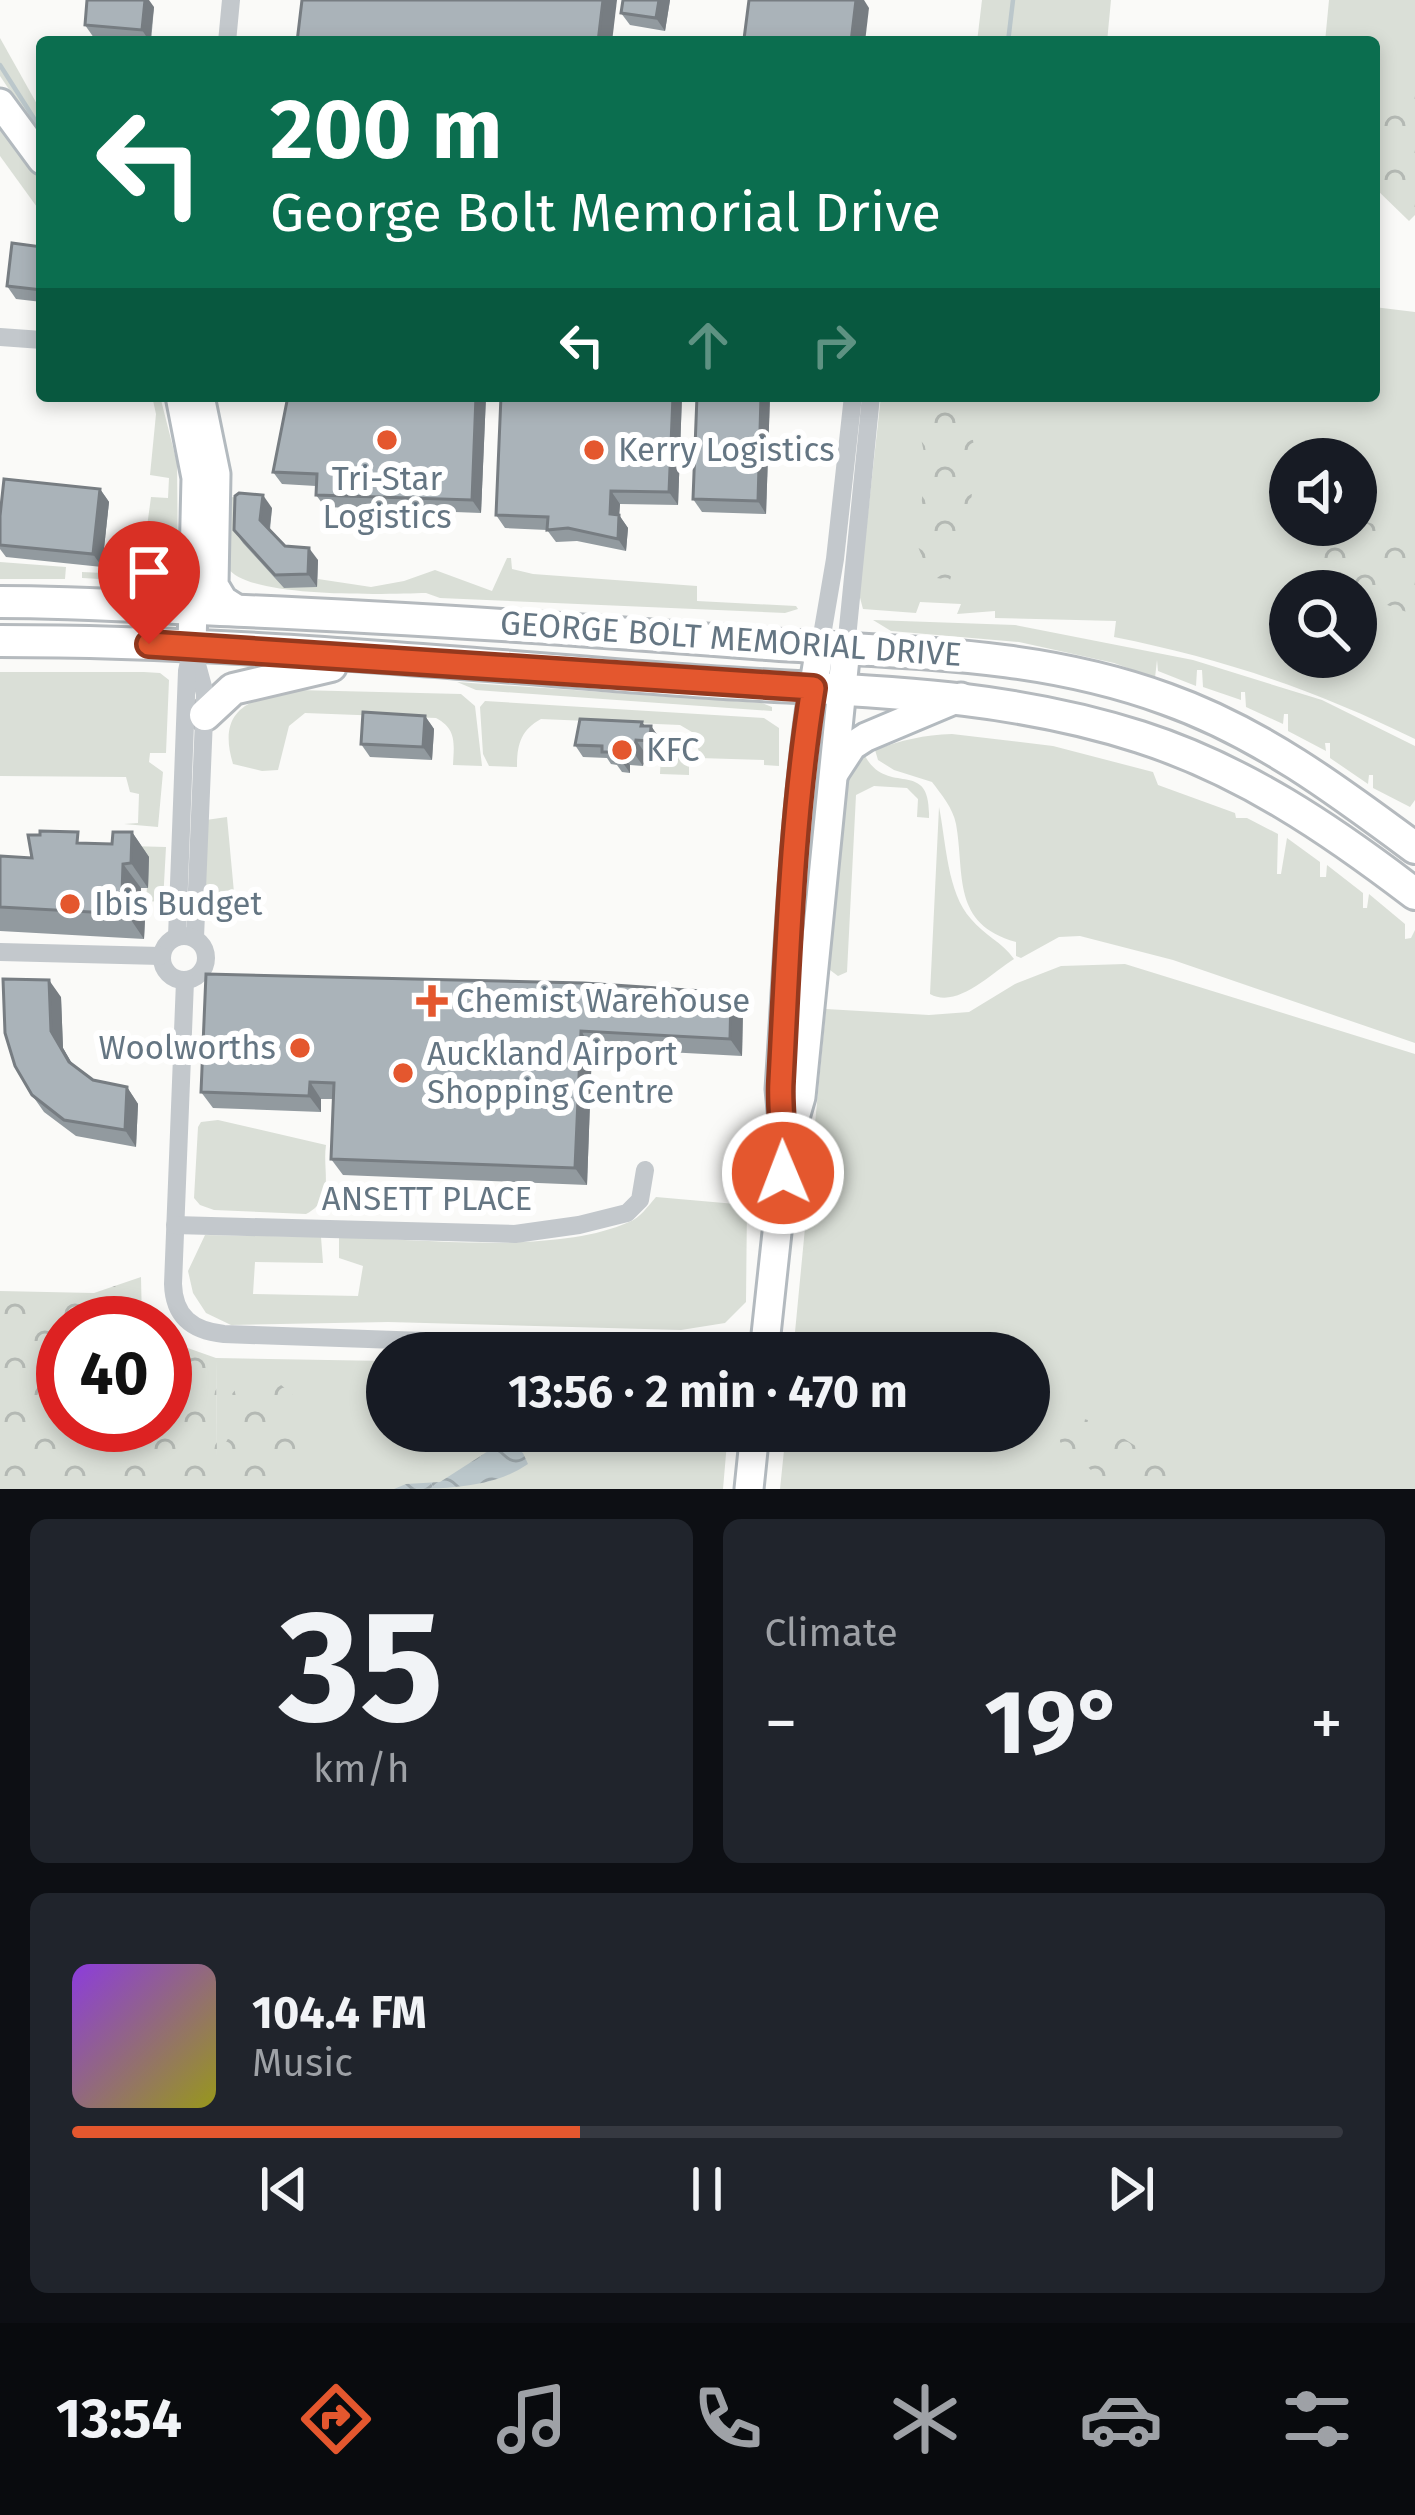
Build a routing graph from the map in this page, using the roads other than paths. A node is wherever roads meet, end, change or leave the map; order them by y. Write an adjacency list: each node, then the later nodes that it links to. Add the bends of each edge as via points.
1 (231, 0): 2 (street)
2 (228, 36)
3 (0, 103): 4 (street)
4 (36, 152)
5 (0, 337): 6 (street)
6 (36, 340)
7 (185, 402): 12 (street, via 196,478)
8 (186, 402): 13 (street, via 216,474 214,585)
9 (852, 402): 16 (street)
10 (870, 402): 16 (street)
11 (0, 602): 12 (main road, GEORGE BOLT MEMORIAL DRIVE)
12 (193, 607): 13 (main road, GEORGE BOLT MEMORIAL DRIVE); 15 (street)
13 (240, 611): 16 (main road, GEORGE BOLT MEMORIAL DRIVE)
14 (0, 640): 15 (main road, GEORGE BOLT MEMORIAL DRIVE)
15 (192, 646): 17 (main road, GEORGE BOLT MEMORIAL DRIVE); 20 (street); 24 (street)
16 (833, 648): 18 (street); 22 (main road, GEORGE BOLT MEMORIAL DRIVE, via 1021,661 1166,698 1254,738)
17 (366, 658): 18 (main road, GEORGE BOLT MEMORIAL DRIVE); 20 (main road, via 233,689)
18 (828, 688): 19 (main road, GEORGE BOLT MEMORIAL DRIVE); 21 (street); 28 (street, via 799,811 782,1068)
19 (961, 697): 21 (street, via 852,746); 23 (main road, GEORGE BOLT MEMORIAL DRIVE, via 1102,726 1177,751 1271,794)
20 (205, 715): 24 (street)
21 (831, 781): 28 (street, via 800,1097)
22 (1413, 841)
23 (1415, 894)
24 (186, 938): 26 (street, via 166,943); 27 (street, via 203,947 206,960)
25 (0, 952): 26 (street)
26 (161, 956): 27 (street, via 168,974)
27 (185, 981): 30 (street)
28 (786, 1148): 31 (street)
29 (644, 1170): 30 (street, ANSETT PLACE, via 640,1200 621,1216 514,1234)
30 (175, 1226): 32 (street, via 174,1303 189,1324 214,1334)
31 (766, 1332)
32 (366, 1339)
33 (753, 1452): 34 (street)
34 (749, 1489)

